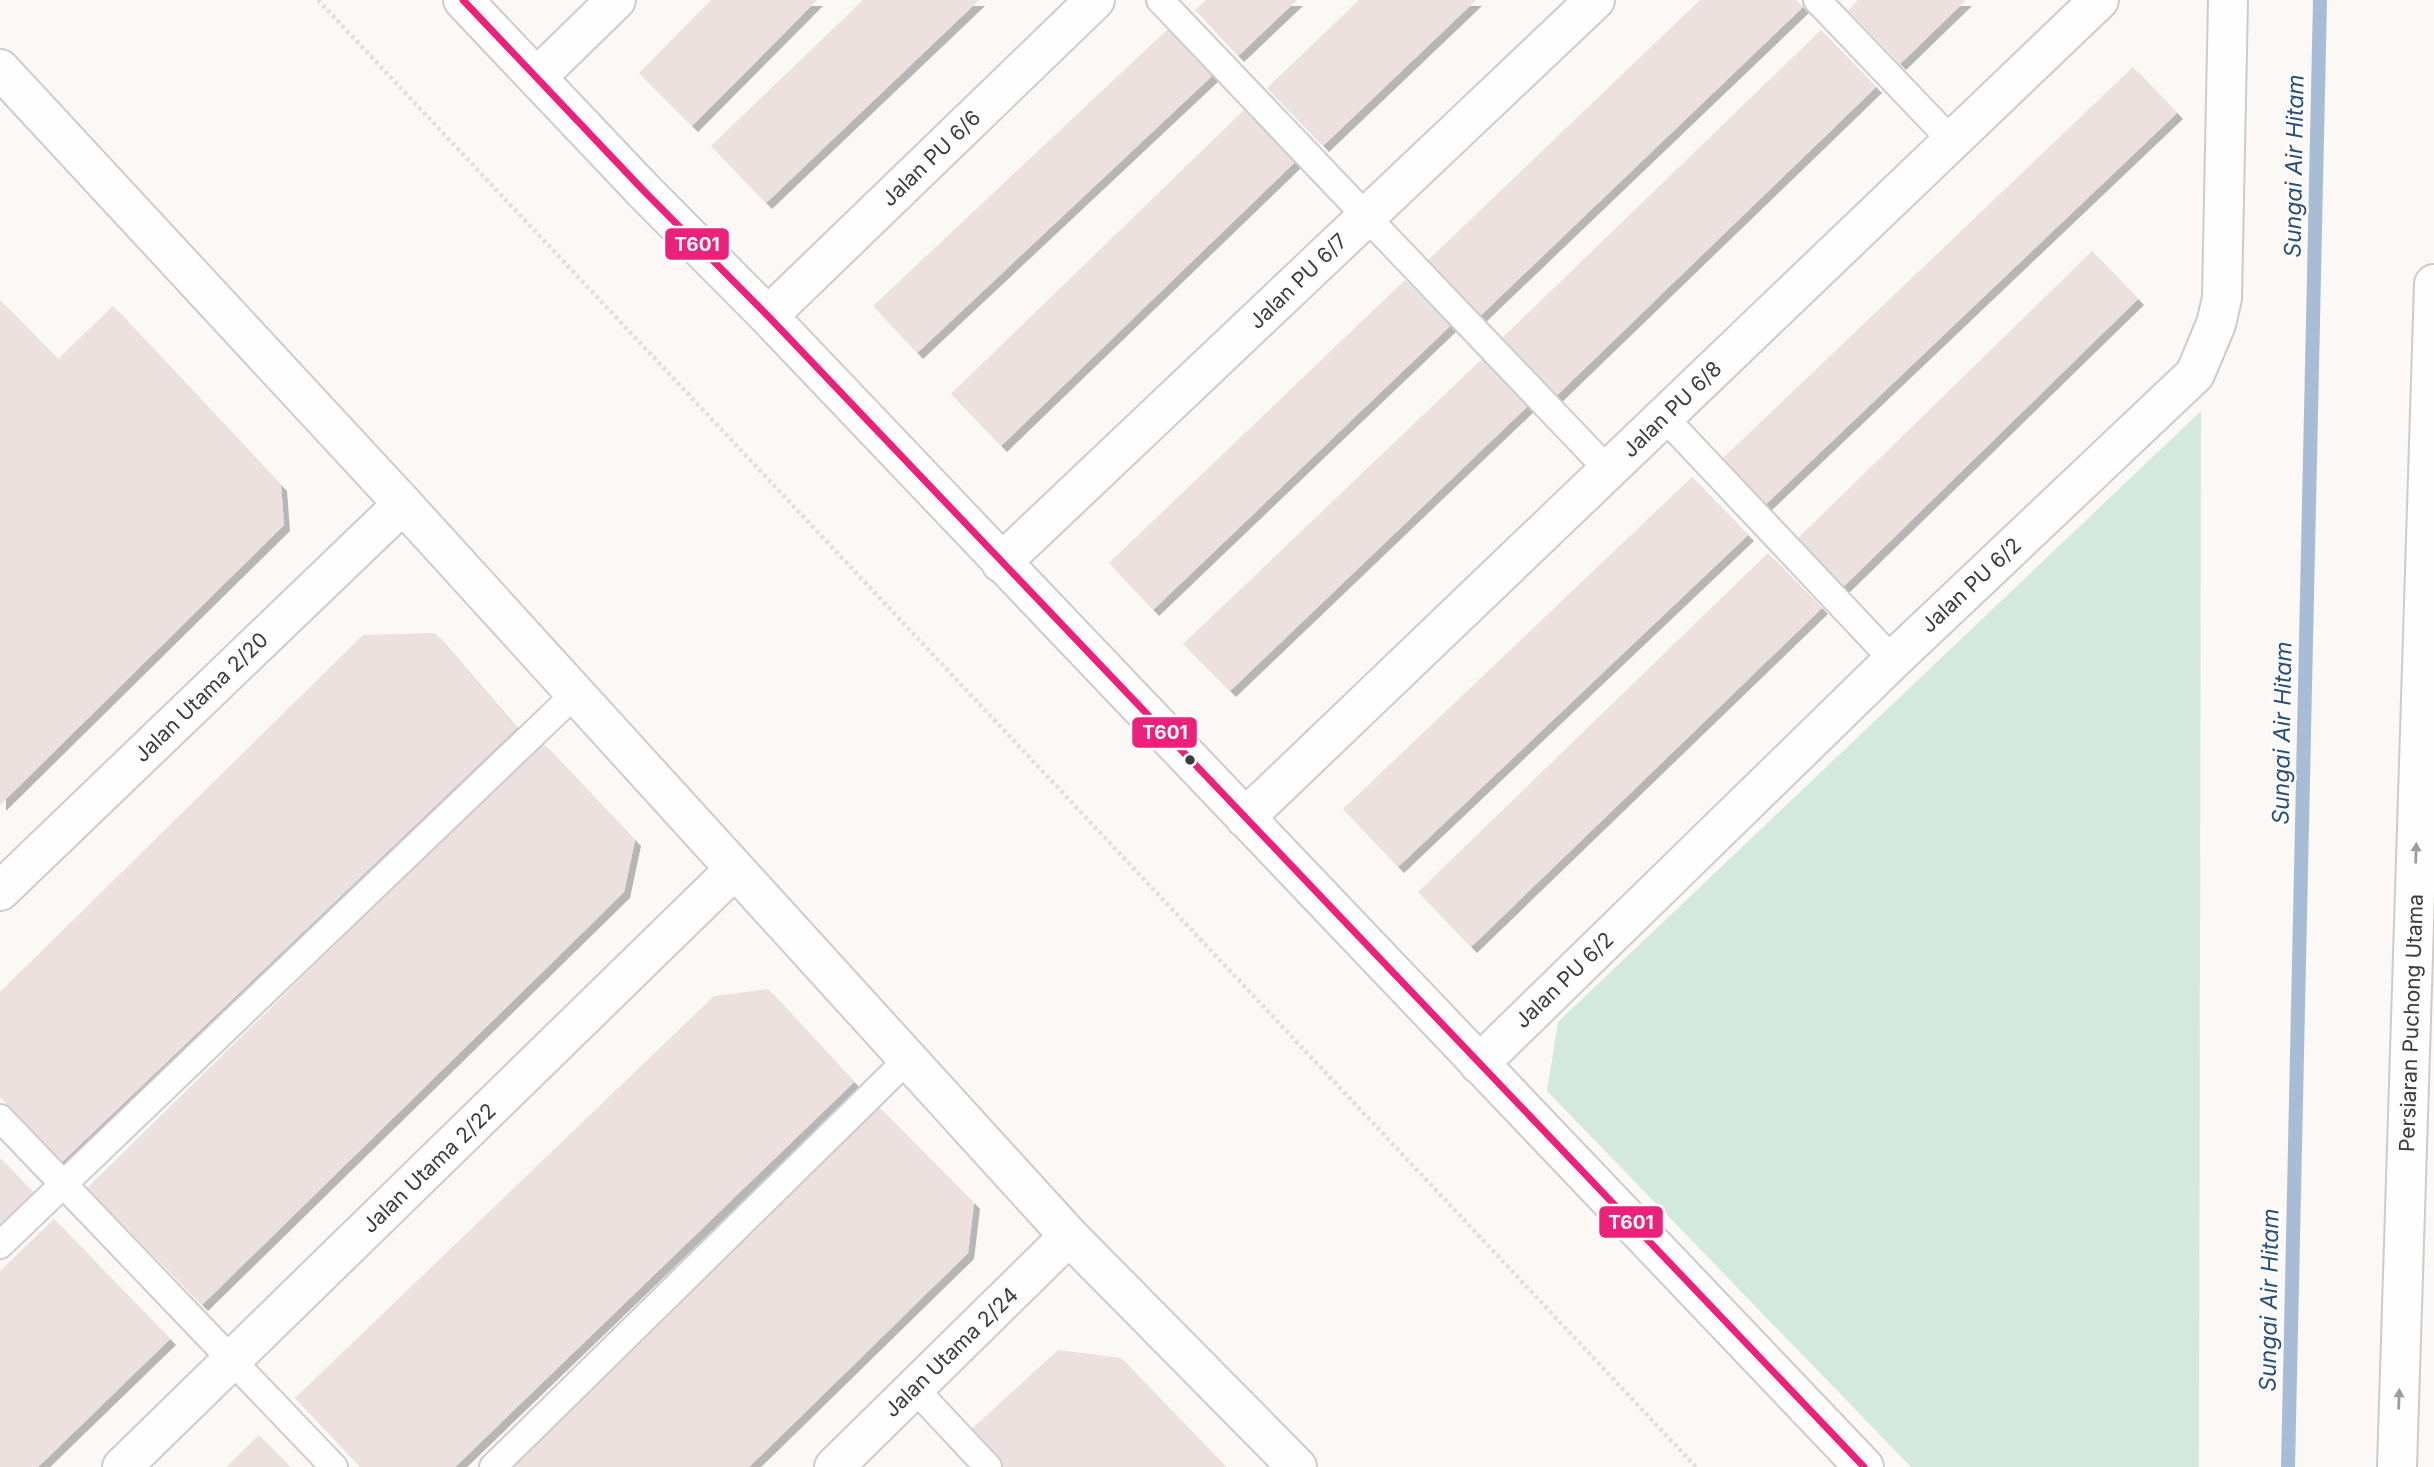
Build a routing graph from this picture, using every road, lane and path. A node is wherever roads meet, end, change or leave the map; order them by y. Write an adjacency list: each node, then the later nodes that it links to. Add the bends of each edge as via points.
1 (318, 0): 39 (path)
2 (463, 0): 11 (street)
3 (616, 0): 11 (street)
4 (1095, 0): 15 (street, Jalan PU 6/6)
5 (1160, 0): 13 (lane)
6 (1595, 0): 13 (street, Jalan PU 6/7)
7 (1817, 0): 12 (lane)
8 (2098, 0): 12 (street, Jalan PU 6/8)
9 (2228, 0): 20 (street, Jalan PU 6/2, via 2222,298 2195,374)
10 (0, 69): 18 (street)
11 (537, 77): 15 (street)
12 (1952, 141): 16 (street, Jalan PU 6/8)
13 (1366, 216): 17 (lane); 19 (street, Jalan PU 6/7)
14 (2434, 284): 41 (street, Persiaran Puchong Utama, one-way to 14)
15 (768, 316): 19 (street)
16 (1664, 417): 17 (street, Jalan PU 6/8); 20 (lane)
17 (1608, 470): 22 (street, Jalan PU 6/8)
18 (402, 504): 21 (street); 24 (street, Jalan Utama 2/20)
19 (1001, 563): 22 (street)
20 (1893, 660): 26 (street, Jalan PU 6/2)
21 (575, 694): 23 (street); 28 (lane)
22 (1245, 818): 26 (street)
23 (735, 869): 25 (street); 31 (street, Jalan Utama 2/22)
24 (0, 891)
25 (908, 1059): 29 (street); 35 (lane)
26 (1479, 1064): 40 (street)
27 (0, 1118): 28 (lane)
28 (62, 1186): 30 (lane); 31 (lane)
29 (1069, 1236): 32 (street, Jalan Utama 2/24); 38 (street)
30 (0, 1245)
31 (231, 1360): 33 (street, Jalan Utama 2/22); 34 (lane)
32 (914, 1388): 36 (street, Jalan Utama 2/24); 37 (lane)
33 (122, 1467)
34 (334, 1467)
35 (493, 1467)
36 (834, 1467)
37 (988, 1467)
38 (1297, 1467)
39 (1696, 1467)
40 (1864, 1467)
41 (2397, 1467)

